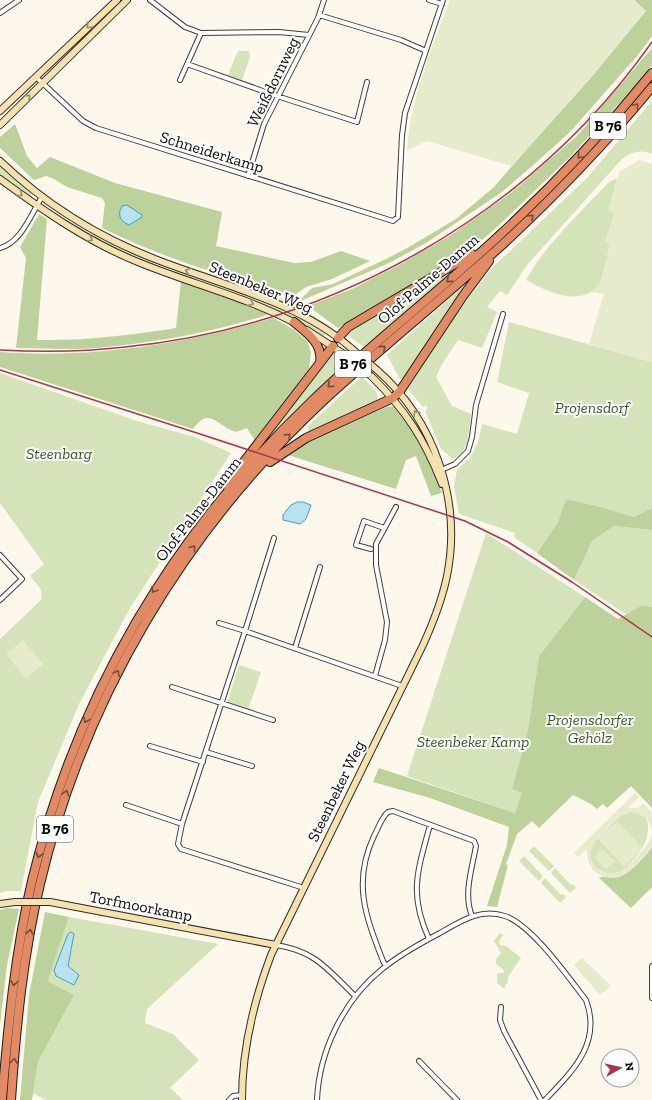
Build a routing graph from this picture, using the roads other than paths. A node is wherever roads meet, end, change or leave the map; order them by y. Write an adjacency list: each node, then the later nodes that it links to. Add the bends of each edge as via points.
1 (19, 0): 8 (street)
2 (117, 0): 15 (main road, one-way to 15)
3 (127, 0): 18 (main road)
4 (150, 0): 10 (street, via 185,27)
5 (324, 0): 9 (street, Weißdornweg)
6 (430, 0): 7 (street)
7 (443, 2): 12 (street)
8 (0, 13)
9 (319, 15): 11 (street, Weißdornweg); 12 (street, via 401,40)
10 (201, 34): 11 (street, via 279,32); 13 (street)
11 (309, 35): 20 (street, Weißdornweg)
12 (426, 51): 24 (street, Schneiderkamp, via 405,113 396,220 392,221)
13 (187, 64): 16 (street); 20 (street)
14 (652, 74): 28 (highway, Olof-Palme-Damm / B 76, one-way to 28, via 586,150)
15 (36, 77): 18 (street, Schneiderkamp); 21 (main road)
16 (180, 80)
17 (367, 82): 20 (street, via 357,122)
18 (42, 83): 22 (main road, one-way to 18); 24 (street, Schneiderkamp, via 84,121 96,128)
19 (652, 87): 28 (highway, Olof-Palme-Damm / B 76, one-way to 19, via 590,157)
20 (277, 96): 24 (street, Weißdornweg, via 264,124)
21 (0, 111)
22 (0, 124)
23 (0, 161): 26 (main road, Steenbeker Weg)
24 (248, 176)
25 (0, 179): 27 (main road, Steenbeker Weg, one-way to 27)
26 (42, 197): 27 (street); 30 (main road, Steenbeker Weg, via 77,222 103,236)
27 (37, 205): 29 (street, via 16,239); 31 (main road, Steenbeker Weg, one-way to 31, via 71,229 104,247)
28 (501, 240): 34 (highway, via 348,327); 37 (highway); 40 (highway, Olof-Palme-Damm / B 76, one-way to 28, via 283,440 322,403); 41 (highway, Olof-Palme-Damm / B 76, one-way to 41, via 313,400 255,459)
29 (0, 248)
30 (169, 264): 31 (main road); 34 (main road, Steenbeker Weg, one-way to 30, via 301,316 270,302)
31 (166, 273): 33 (main road, Steenbeker Weg, one-way to 33, via 251,303)
32 (503, 314): 39 (street, via 476,405 470,445 458,462)
33 (294, 322): 35 (main road, Steenbeker Weg); 36 (highway, via 316,343 320,352)
34 (338, 338): 35 (main road); 37 (main road, Steenbeker Weg, bridge)
35 (333, 346): 36 (highway); 38 (main road, Steenbeker Weg, bridge)
36 (320, 363): 41 (highway, via 228,481)
37 (400, 391): 38 (highway); 39 (main road, Steenbeker Weg, one-way to 37, via 420,420)
38 (393, 398): 39 (main road, Steenbeker Weg, via 418,431); 40 (highway, via 306,438 281,453)
39 (440, 470): 53 (main road, Steenbeker Weg, via 447,495 451,539 448,568 444,590 428,633)
40 (252, 476): 77 (highway, Olof-Palme-Damm / B 76, one-way to 40, via 21,994 32,922 48,851 81,754 109,689 146,620 190,552)
41 (218, 502): 76 (highway, Olof-Palme-Damm / B 76, one-way to 76, via 162,577 126,639 101,685 53,804 32,882 18,954)
42 (396, 508): 43 (street)
43 (384, 528): 45 (street, via 364,521 356,545); 52 (street, via 375,551 386,610 386,631)
44 (274, 538): 50 (street)
45 (371, 549)
46 (0, 555): 48 (street, via 22,579)
47 (320, 567): 51 (street)
48 (0, 600)
49 (219, 624): 50 (street)
50 (245, 632): 51 (street); 55 (street)
51 (295, 648): 52 (street)
52 (375, 676): 53 (street)
53 (402, 686): 64 (main road, Steenbeker Weg)
54 (172, 687): 55 (street)
55 (222, 703): 56 (street); 58 (street)
56 (274, 720)
57 (150, 746): 59 (street)
58 (206, 752): 59 (street); 60 (street)
59 (203, 762): 62 (street)
60 (252, 766)
61 (126, 805): 62 (street)
62 (182, 824): 64 (street, via 177,841 181,849)
63 (430, 825): 66 (street, via 475,842 468,895 468,908); 67 (street, via 418,867 416,888 420,916); 69 (street, via 393,811 388,812 367,854 363,872 363,902 374,940)
64 (304, 888): 68 (main road, Steenbeker Weg)
65 (0, 904): 68 (main road, Torfmoorkamp, bridge, via 50,902)
66 (472, 916): 67 (street); 82 (street, via 499,915 519,922 536,939 588,1005 592,1026 588,1046)
67 (429, 939): 69 (street)
68 (276, 945): 71 (street, via 306,952); 75 (main road, Steenbeker Weg, via 249,1023)
69 (386, 966): 71 (street)
70 (652, 966): 72 (street)
71 (355, 996): 79 (street, via 332,1037 321,1070)
72 (652, 998)
73 (501, 1007): 81 (street, via 500,1020 504,1031)
74 (419, 1061): 80 (street)
75 (242, 1098): 78 (street, via 233,1096)
76 (2, 1100)
77 (11, 1100)
78 (228, 1100)
79 (317, 1100)
80 (457, 1100)
81 (541, 1100)
82 (545, 1100)

